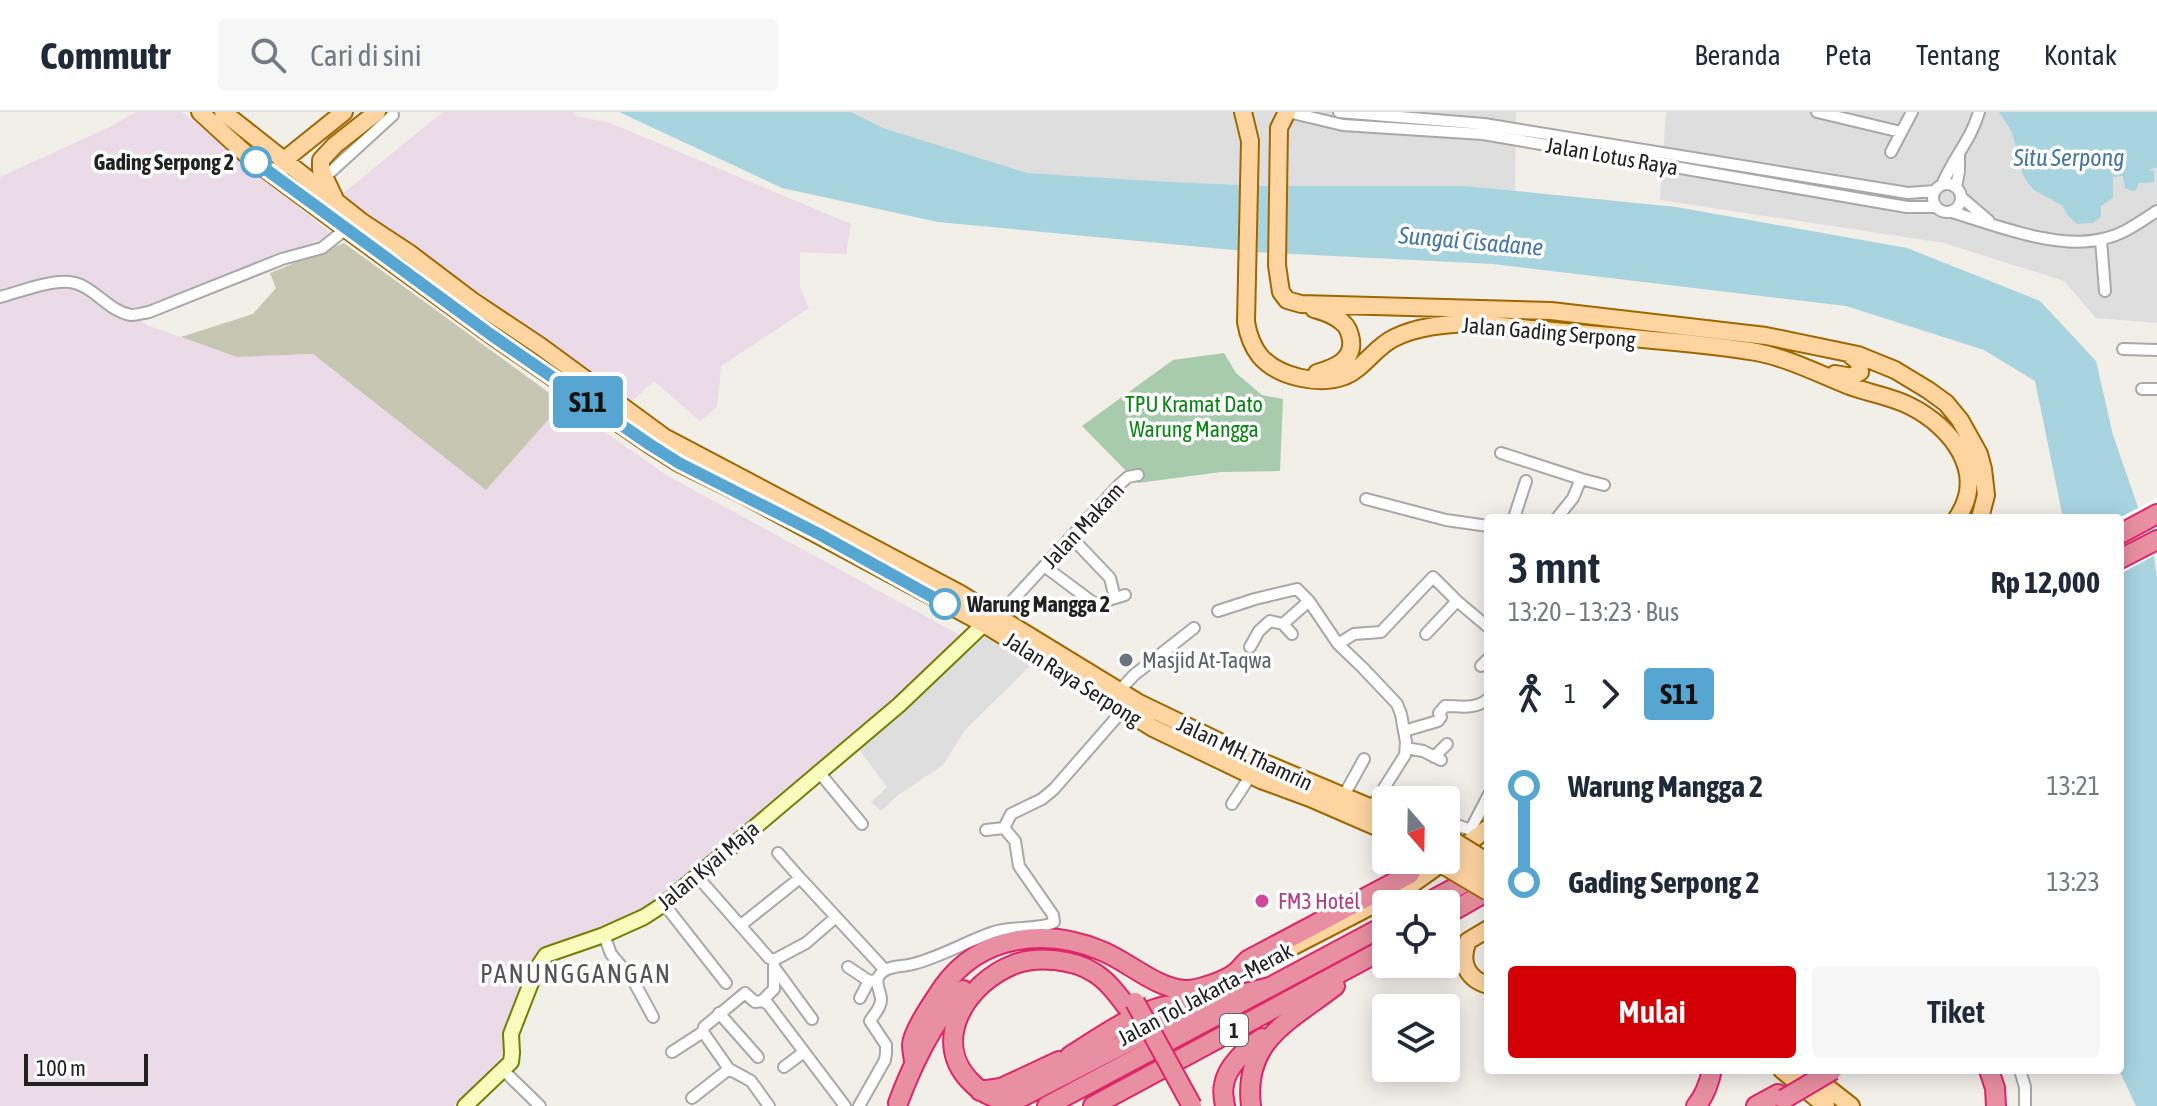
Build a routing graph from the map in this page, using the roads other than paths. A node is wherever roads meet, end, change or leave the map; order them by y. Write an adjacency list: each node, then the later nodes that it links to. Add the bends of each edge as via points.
1 (200, 112): 17 (main road)
2 (223, 112): 16 (main road)
3 (344, 112): 16 (main road)
4 (1226, 112): 10 (main road)
5 (1288, 112): 11 (street, Jalan Lotus Raya); 29 (main road, via 1279,128 1277,265 1283,296)
6 (1817, 112): 12 (street)
7 (1912, 112): 13 (street)
8 (1979, 112): 15 (street)
9 (385, 114): 20 (main road, via 322,158 324,178)
10 (1243, 114): 35 (main road, Jalan Gading Serpong, via 1250,141 1246,322 1254,349 1266,362)
11 (1335, 115): 18 (street, Jalan Lotus Raya, via 1484,124 1908,193); 21 (street, Jalan Lotus Raya, via 1343,125 1483,134 1907,207)
12 (1851, 116): 13 (street)
13 (1901, 132): 14 (street)
14 (1891, 152)
15 (1959, 153): 18 (street); 19 (street)
16 (283, 161): 17 (main road); 20 (main road, Jalan MH.Thamrin)
17 (284, 183): 25 (main road)
18 (1938, 188): 19 (street, Jalan Lotus Raya, via 1949,184); 21 (street)
19 (1958, 192): 23 (street, via 1959,206); 24 (street)
20 (335, 199): 54 (main road, Jalan MH.Thamrin, via 664,437)
21 (1936, 207): 23 (street, Jalan Lotus Raya)
22 (2157, 211): 26 (street)
23 (1952, 212): 24 (street, Jalan Lotus Raya)
24 (1993, 225): 26 (street, Jalan Lotus Raya, via 2058,241)
25 (346, 229): 28 (street, via 322,248 149,312 123,312 71,282); 54 (main road, via 679,463)
26 (2101, 240): 27 (street)
27 (2105, 291)
28 (0, 297)
29 (1301, 304): 32 (main road, Jalan Gading Serpong, via 1551,311 1766,336); 35 (main road, via 1341,321 1351,347 1335,367)
30 (2123, 349): 31 (street)
31 (2157, 350)
32 (1848, 353): 33 (main road, via 1860,365 1852,377); 34 (main road, Jalan Gading Serpong)
33 (1809, 368): 35 (main road, Jalan Gading Serpong, via 1759,353 1680,342 1472,323 1394,337 1344,376); 38 (main road, Jalan Gading Serpong)
34 (1895, 370): 38 (main road, via 1867,374 1871,387); 48 (main road, Jalan Gading Serpong, via 1946,403 1970,437 1986,483)
35 (1298, 377)
36 (2142, 389): 37 (street)
37 (2157, 389)
38 (1890, 400): 47 (main road, Jalan Gading Serpong, via 1930,417 1960,449 1969,486)
39 (1501, 453): 41 (street)
40 (1138, 475): 52 (street, Jalan Makam, via 1123,481)
41 (1581, 479): 43 (street); 46 (street)
42 (1526, 481): 45 (street)
43 (1604, 485)
44 (1366, 499): 50 (street)
45 (1515, 514)
46 (1560, 514)
47 (1960, 514)
48 (1981, 514)
49 (2157, 514): 51 (highway)
50 (1484, 525)
51 (2124, 532)
52 (1071, 537): 56 (street, Jalan Makam); 56 (street, via 1110,578 1120,597 1093,603)
53 (2157, 540): 55 (highway)
54 (871, 554): 60 (main road, Jalan MH.Thamrin)
55 (2124, 557)
56 (1044, 566): 60 (street, Jalan Makam)
57 (1309, 601): 59 (street, via 1297,589); 61 (street); 66 (street)
58 (1457, 601): 62 (street); 65 (street); 66 (street, via 1433,577 1381,632 1354,634)
59 (1218, 611)
60 (991, 620): 68 (main road, Jalan MH.Thamrin); 76 (main road, Jalan Kyai Maja)
61 (1283, 624): 64 (street); 67 (street, via 1270,621)
62 (1484, 624)
63 (1194, 628): 69 (street)
64 (1292, 634)
65 (1426, 634)
66 (1338, 644): 72 (street, via 1397,704)
67 (1250, 647)
68 (1084, 677): 69 (main road, Jalan MH.Thamrin); 71 (main road, Jalan Raya Serpong)
69 (1119, 691): 79 (main road, Jalan MH.Thamrin)
70 (1484, 703): 72 (street, via 1445,706 1438,721)
71 (1123, 710): 77 (main road, Jalan Raya Serpong); 86 (street, via 1054,789 1011,814)
72 (1404, 731): 74 (street)
73 (1447, 744): 74 (street, via 1438,759)
74 (1406, 748): 78 (street)
75 (1364, 759): 79 (street)
76 (818, 771): 84 (street); 102 (main road, Jalan Kyai Maja)
77 (1251, 775): 80 (street); 83 (main road, Jalan Raya Serpong)
78 (1386, 786)
79 (1338, 795): 82 (main road, Jalan Raya Serpong)
80 (1232, 804)
81 (1484, 804): 85 (street, via 1471,829)
82 (1372, 808)
83 (1372, 808)
84 (862, 824)
85 (1460, 826)
86 (1004, 828): 87 (street); 119 (street, via 1015,841 1019,866 1054,922 994,932)
87 (986, 830)
88 (1484, 834): 91 (main road)
89 (1484, 836): 93 (main road, via 1479,844)
90 (1460, 844): 95 (main road, bridge)
91 (1460, 850)
92 (778, 853): 104 (street)
93 (1484, 853)
94 (1460, 855): 97 (main road)
95 (1484, 858)
96 (1460, 862): 103 (main road, bridge)
97 (1484, 869)
98 (1484, 873): 105 (highway)
99 (1410, 874): 120 (highway, via 1248,960)
100 (1426, 874): 120 (main road)
101 (1458, 874): 106 (main road, bridge)
102 (696, 875): 108 (main road, Jalan Kyai Maja); 111 (street)
103 (1484, 877)
104 (800, 878): 110 (street); 111 (street)
105 (1452, 890)
106 (1484, 890)
107 (1484, 894): 109 (highway)
108 (664, 904): 114 (main road, Jalan Kyai Maja); 123 (street)
109 (1460, 907)
110 (836, 917): 117 (street); 119 (street)
111 (741, 925): 117 (street)
112 (1372, 932): 125 (highway, Jalan Tol Jakarta–Merak / 1)
113 (1482, 932): 121 (main road, via 1470,948 1474,966); 124 (main road, via 1468,941 1464,963 1473,978)
114 (604, 935): 131 (street); 141 (main road, Jalan Kyai Maja, via 550,952 541,960 511,1034 511,1062)
115 (1372, 956): 160 (highway, Jalan Tol Jakarta–Merak / 1)
116 (1372, 958): 133 (highway)
117 (774, 964): 127 (street, via 774,989); 132 (street)
118 (848, 967): 122 (street)
119 (885, 970): 122 (street)
120 (1236, 973): 138 (highway, via 1183,990 1079,942 1022,938 970,959 950,977 911,1042)
121 (1484, 974)
122 (873, 981): 126 (street); 158 (street, via 880,1005 870,1021 886,1053)
123 (726, 983)
124 (1484, 983)
125 (1270, 987): 129 (highway); 159 (highway, Jalan Tol Jakarta–Merak / 1)
126 (860, 998)
127 (762, 1001): 130 (street, via 743,993); 136 (street)
128 (1131, 1004): 138 (highway, via 1119,981 1099,964 1045,949 1013,954 991,965 956,997); 150 (highway, via 1093,972 1070,962 1018,963 996,973 964,1004 952,1040 957,1062); 161 (highway); 162 (highway, bridge)
129 (1200, 1008): 150 (highway, via 1172,1005 1151,1011 1001,1088); 150 (highway, via 1018,1099 1002,1100)
130 (719, 1013): 134 (street); 137 (street)
131 (653, 1017)
132 (812, 1019)
133 (1285, 1025): 163 (highway, via 1257,1041 1229,1071); 164 (highway, via 1256,1057)
134 (703, 1032): 135 (street); 140 (street)
135 (672, 1052)
136 (804, 1052): 139 (street); 157 (street)
137 (758, 1057)
138 (914, 1063): 153 (highway)
139 (784, 1067)
140 (729, 1069): 151 (street); 156 (street, via 751,1081)
141 (503, 1070): 154 (main road); 155 (street)
142 (1711, 1074): 165 (highway)
143 (1787, 1074): 167 (main road)
144 (1810, 1074): 168 (main road)
145 (1812, 1074): 152 (highway)
146 (1826, 1074): 152 (highway, bridge)
147 (1980, 1074): 169 (highway)
148 (1990, 1074): 170 (highway)
149 (2021, 1074): 171 (street)
150 (980, 1091)
151 (692, 1098)
152 (1778, 1100): 166 (highway)
153 (898, 1103)
154 (465, 1106)
155 (540, 1106)
156 (769, 1106)
157 (845, 1106)
158 (859, 1106)
159 (1047, 1106)
160 (1093, 1106)
161 (1181, 1106)
162 (1192, 1106)
163 (1225, 1106)
164 (1251, 1106)
165 (1696, 1106)
166 (1756, 1106)
167 (1826, 1106)
168 (1851, 1106)
169 (1982, 1106)
170 (1996, 1106)
171 (2025, 1106)

